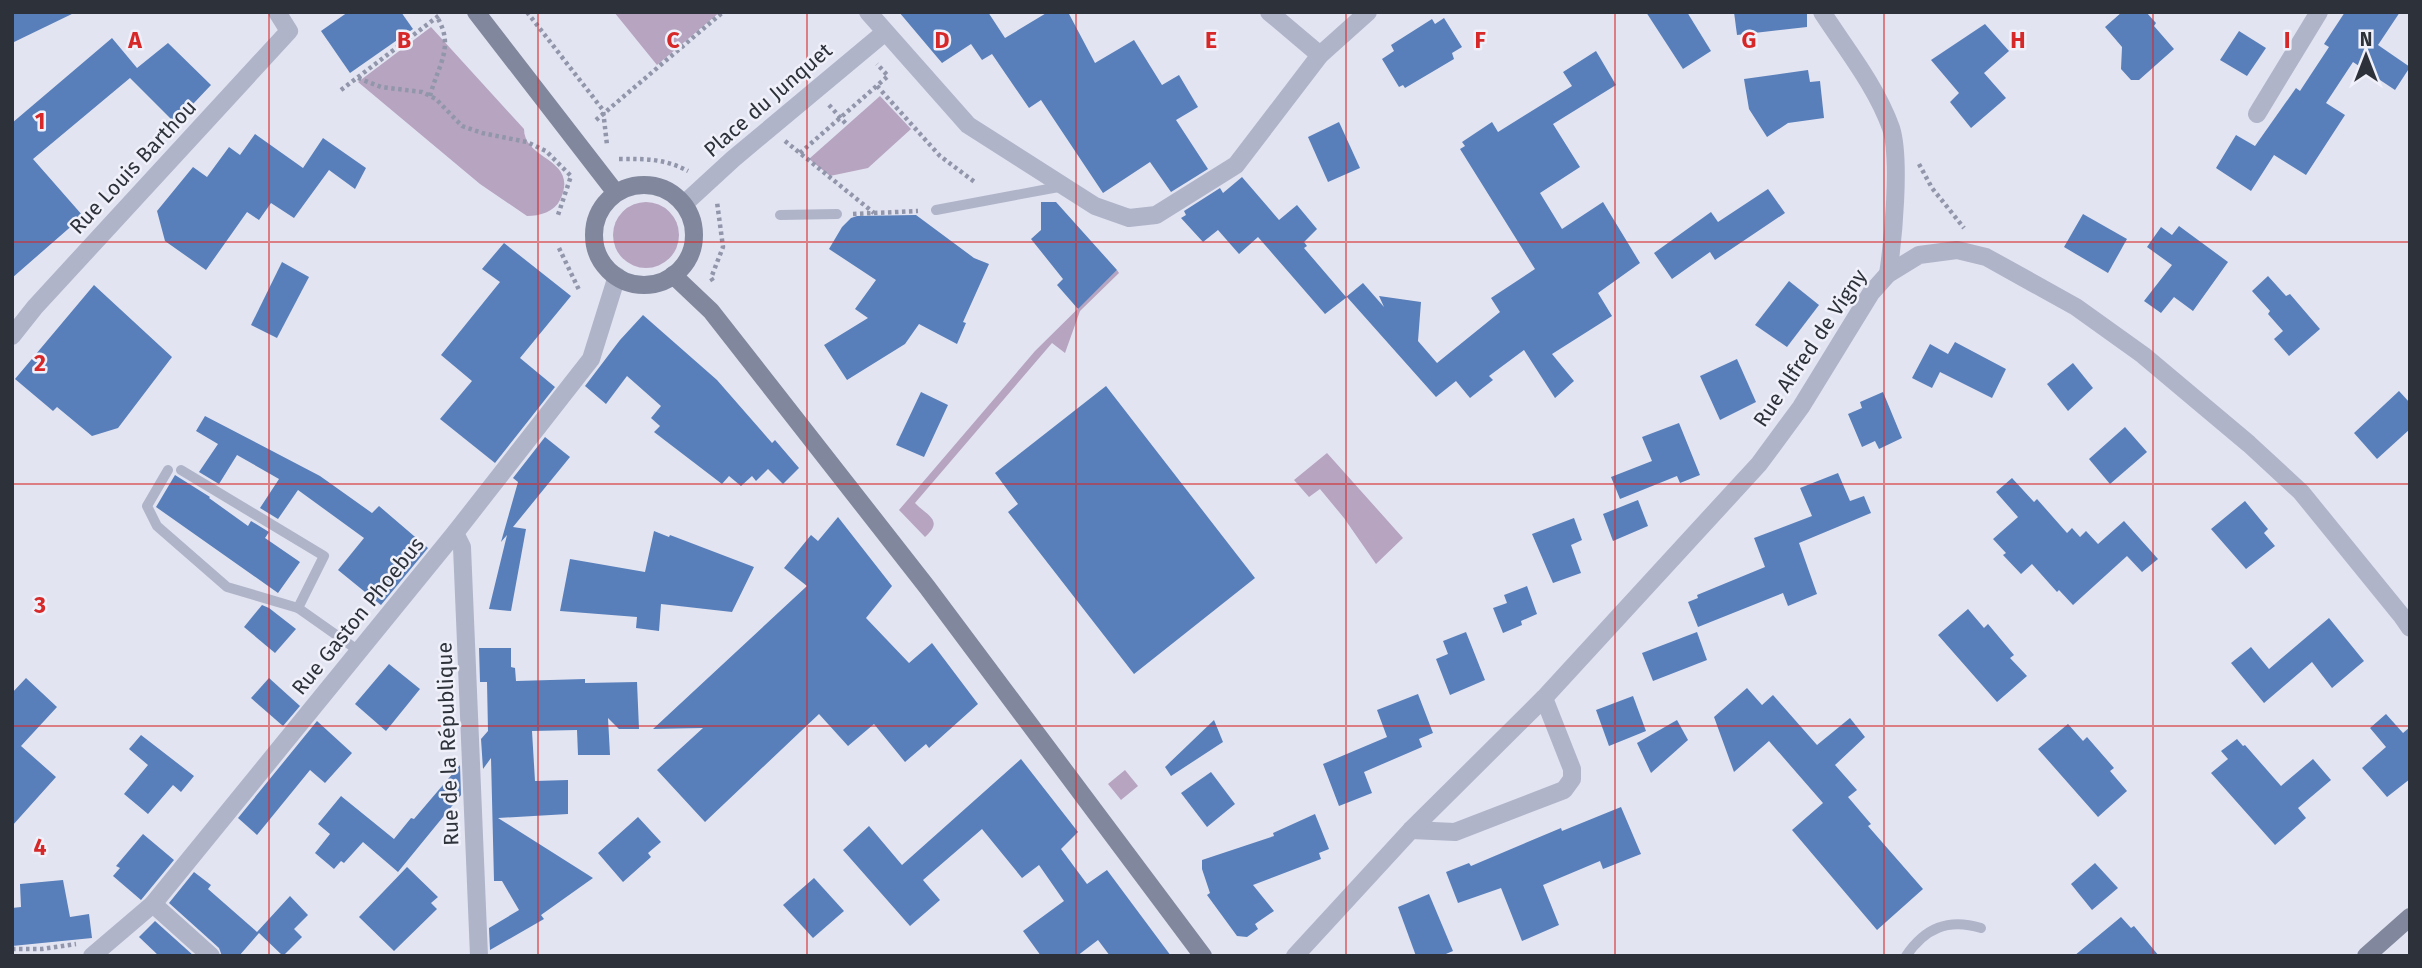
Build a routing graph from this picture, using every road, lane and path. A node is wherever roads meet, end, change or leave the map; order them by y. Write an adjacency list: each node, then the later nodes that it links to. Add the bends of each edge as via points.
1 (278, 12): 43 (street, Rue Louis Barthou, via 289,32)
2 (476, 12): 29 (street)
3 (527, 12): 19 (path)
4 (723, 12): 19 (path)
5 (868, 12): 11 (street)
6 (1269, 12): 12 (street)
7 (1368, 12): 12 (street)
8 (1822, 12): 24 (street, via 1868,82)
9 (2319, 12): 20 (street)
10 (439, 15): 14 (path); 17 (path, via 446,51)
11 (884, 33): 28 (street, via 968,125); 31 (street, Place du Junquet)
12 (1320, 55): 28 (street, via 1236,165 1156,215 1129,218 1095,206)
13 (873, 60): 15 (path, via 888,76)
14 (358, 78): 16 (path); 17 (path)
15 (877, 86): 21 (path); 30 (path, via 940,156)
16 (341, 90)
17 (430, 96): 35 (path, via 463,126 546,151 571,176)
18 (825, 102): 21 (path)
19 (603, 113): 22 (path); 27 (path, via 607,146 620,160 657,160)
20 (2257, 114)
21 (840, 118): 23 (path); 26 (path)
22 (596, 120)
23 (847, 125)
24 (1891, 129): 38 (path); 39 (street, via 1895,162)
25 (782, 138): 26 (path)
26 (800, 153): 33 (path)
27 (692, 173)
28 (1064, 186): 30 (lane)
29 (616, 194): 31 (street, via 630,187 660,187); 41 (street, via 599,214 595,241 606,267)
30 (997, 200): 32 (lane)
31 (684, 204): 40 (street, via 692,218 694,242 685,264)
32 (936, 210): 33 (path)
33 (874, 213): 34 (path)
34 (837, 214): 36 (lane)
35 (558, 215)
36 (780, 215)
37 (559, 248): 42 (path)
38 (1986, 257): 39 (street, Rue Alfred de Vigny, via 1956,250 1919,255); 48 (street, Rue Alfred de Vigny, via 2076,307 2143,355 2249,444 2301,492)
39 (1888, 274): 50 (street, Rue Alfred de Vigny, via 1759,464)
40 (673, 275): 41 (street, via 645,285); 60 (street, via 711,312 927,587)
41 (617, 276): 46 (street, Rue Gaston Phoebus, via 591,359)
42 (580, 292)
43 (12, 336)
44 (168, 470): 47 (lane, via 147,506 157,526 227,587)
45 (181, 470): 47 (lane, via 324,556)
46 (455, 533): 49 (street, Rue Gaston Phoebus); 59 (street, Rue de la République, via 463,547)
47 (298, 608): 49 (lane)
48 (2410, 628)
49 (359, 651): 52 (street, Rue Gaston Phoebus)
50 (1544, 698): 51 (street, Rue Alfred de Vigny); 51 (street, via 1572,769 1572,779 1564,790 1455,832)
51 (1411, 830): 61 (street, Rue Alfred de Vigny)
52 (153, 904): 55 (street, Rue Gaston Phoebus); 58 (street)
53 (2407, 923): 63 (street)
54 (1981, 928): 62 (lane, via 1963,923 1940,928 1915,943)
55 (111, 939): 56 (path); 57 (street, Rue Gaston Phoebus)
56 (12, 949)
57 (92, 956)
58 (211, 956)
59 (479, 956)
60 (1203, 956)
61 (1295, 956)
62 (1906, 956)
63 (2366, 956)

